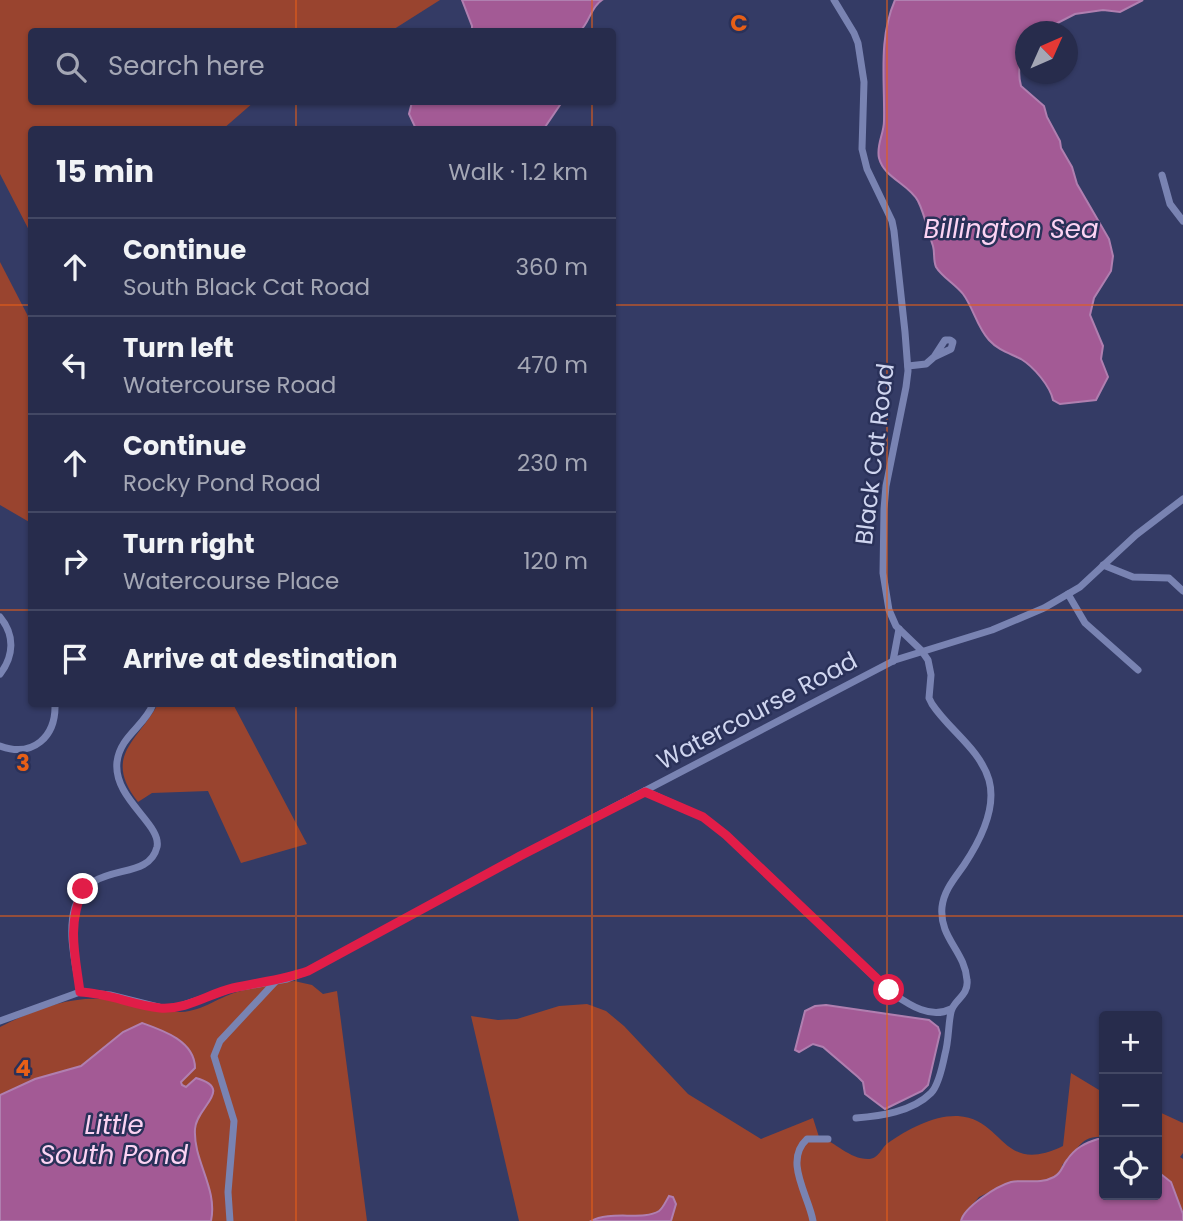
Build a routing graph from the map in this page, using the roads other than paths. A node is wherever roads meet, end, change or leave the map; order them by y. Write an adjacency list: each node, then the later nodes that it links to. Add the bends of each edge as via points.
1 (834, 0): 5 (street, Black Cat Road, via 854,33 861,59 862,149 892,221)
2 (1162, 176): 3 (street, via 1170,204)
3 (1183, 221)
4 (934, 356): 5 (street, via 926,364)
5 (908, 366): 11 (street, Black Cat Road, via 884,509 885,590)
6 (1183, 499): 7 (street, Watercourse Road)
7 (1103, 565): 8 (street, via 1133,577 1169,578); 9 (street, Watercourse Road)
8 (1183, 591)
9 (1068, 594): 12 (street, Watercourse Road, via 992,630); 14 (street, via 1085,623)
10 (0, 617): 15 (street, via 8,626 12,644 9,662)
11 (899, 629): 12 (street, Black Cat Road); 13 (street, Black Cat Road)
12 (922, 650): 13 (street, Watercourse Road); 22 (street, via 931,674 932,704 979,760 990,791 988,819 942,906 944,932 963,962 967,980 966,992)
13 (894, 661): 19 (street, Watercourse Road)
14 (1138, 670)
15 (0, 674)
16 (55, 707): 18 (street, via 51,729 35,746 14,750)
17 (152, 707): 21 (street, via 120,749 117,773 126,797 157,837 157,847 137,869 97,878 83,889 72,932)
18 (0, 746)
19 (645, 792): 20 (street, Watercourse Road, via 308,971); 22 (street, via 703,817 726,835 889,990 921,1010 943,1013)
20 (276, 981): 21 (street, Watercourse Road, via 231,989 177,1007); 26 (street, via 220,1041 214,1056 234,1121)
21 (80, 992): 23 (street)
22 (951, 1009): 24 (street, via 946,1054 932,1092 914,1105 882,1116)
23 (0, 1021)
24 (856, 1118)
25 (828, 1139): 27 (street, via 807,1139 799,1153 799,1180)
26 (230, 1221)
27 (813, 1221)

